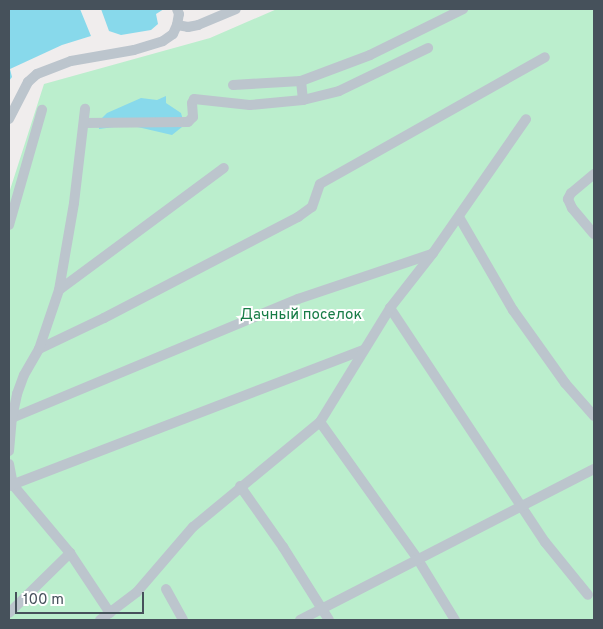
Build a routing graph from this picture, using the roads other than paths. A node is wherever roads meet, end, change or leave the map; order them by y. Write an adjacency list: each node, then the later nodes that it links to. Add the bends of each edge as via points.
1 (177, 9): 4 (street)
2 (236, 9): 4 (street, via 198,25)
3 (463, 9): 7 (street, via 370,54)
4 (177, 25): 12 (street, via 173,34 163,41 71,62 37,74 28,82)
5 (428, 48): 9 (street, via 339,91)
6 (545, 57): 23 (street, via 320,184 312,207 298,217)
7 (301, 81): 8 (street); 9 (street)
8 (233, 85)
9 (304, 100): 14 (street, via 250,105 194,99 193,117 188,122)
10 (85, 109): 14 (street)
11 (42, 110): 18 (street)
12 (9, 119)
13 (526, 119): 17 (street)
14 (84, 123): 21 (street)
15 (224, 168): 21 (street)
16 (594, 174): 19 (street, via 568,200)
17 (459, 217): 20 (street); 25 (street, via 513,310 565,383)
18 (9, 224)
19 (594, 234)
20 (433, 253): 22 (street); 26 (street, via 298,300)
21 (59, 290): 23 (street)
22 (390, 308): 24 (street); 33 (street)
23 (39, 349): 26 (street, via 24,375)
24 (363, 350): 27 (street); 31 (street)
25 (594, 416)
26 (12, 418): 28 (street)
27 (320, 422): 32 (street); 35 (street)
28 (9, 450)
29 (9, 464): 31 (street)
30 (594, 469): 33 (street)
31 (11, 485): 34 (street)
32 (240, 486): 38 (street); 40 (street, via 193,526 136,592)
33 (520, 506): 35 (street); 37 (street)
34 (70, 553): 39 (street); 40 (street)
35 (417, 558): 38 (street); 45 (street)
36 (166, 589): 42 (street)
37 (588, 595)
38 (322, 608): 43 (street); 44 (street)
39 (9, 613)
40 (110, 613): 41 (street)
41 (100, 620)
42 (183, 620)
43 (300, 620)
44 (329, 620)
45 (455, 620)

